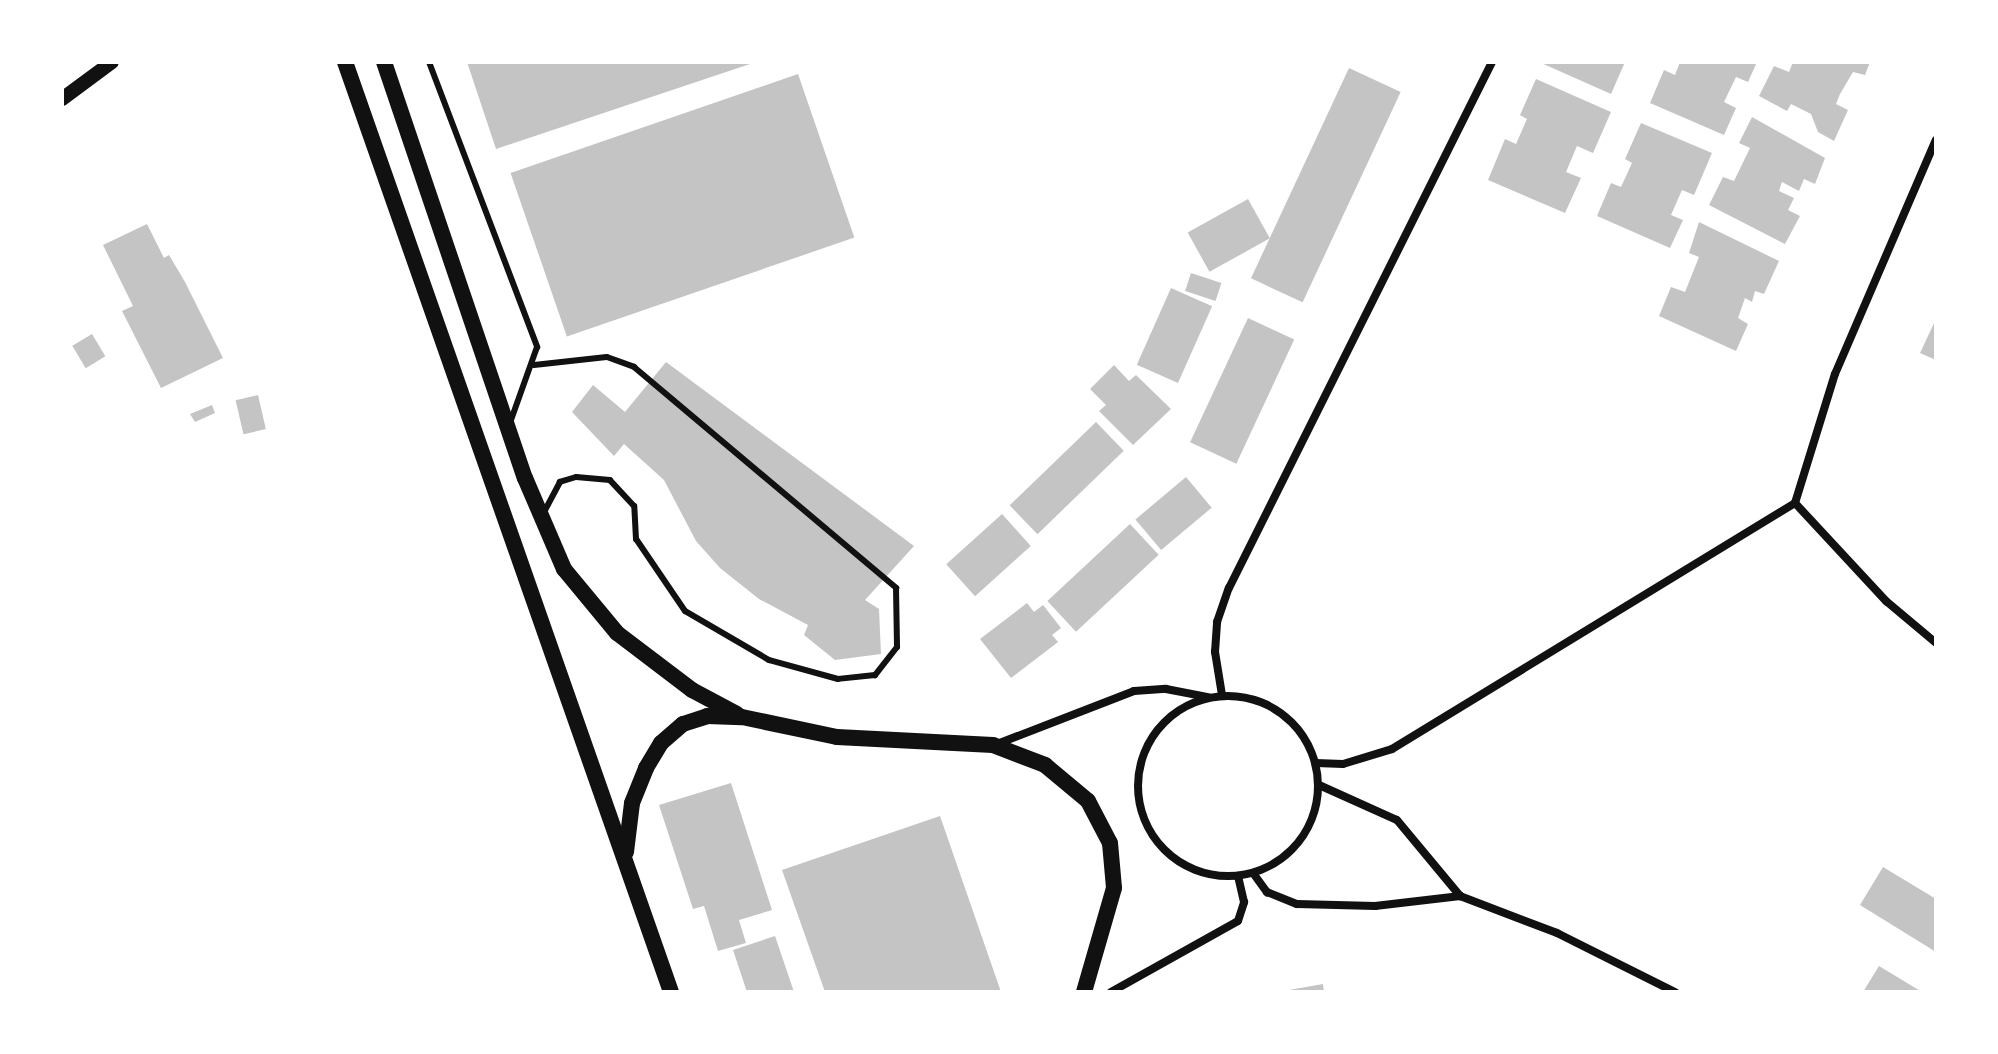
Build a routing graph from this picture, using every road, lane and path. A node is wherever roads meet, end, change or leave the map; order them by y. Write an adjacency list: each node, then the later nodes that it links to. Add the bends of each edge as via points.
1 (112, 62): 6 (street)
2 (345, 62): 19 (main road)
3 (384, 62): 9 (main road)
4 (429, 62): 8 (lane, via 531,325)
5 (1492, 62): 13 (street, via 1229,588 1217,622 1215,652)
6 (62, 99)
7 (1936, 140): 10 (street, via 1835,374)
8 (534, 365): 9 (lane); 11 (lane, via 607,357 634,367 896,588 897,647 875,675 838,679 769,660 685,611 636,539 634,506 610,480 576,477 560,482)
9 (508, 426): 11 (main road)
10 (1795, 503): 12 (street, via 1875,591); 17 (street, via 1392,749 1343,764)
11 (540, 518): 15 (main road, via 564,569 617,633 692,690)
12 (1936, 643)
13 (1222, 695): 14 (street); 17 (street, via 1247,697 1291,720)
14 (1209, 697): 16 (street, via 1166,689 1134,691); 21 (street, via 1175,713 1149,740 1137,788 1151,835 1189,868)
15 (742, 717): 16 (main road, via 837,737); 19 (main road, via 707,716 683,724 661,743 632,803)
16 (993, 745): 25 (main road, via 1045,765 1088,801 1110,843 1114,888)
17 (1316, 763): 18 (street)
18 (1319, 785): 20 (street, via 1315,814 1301,840 1280,861); 22 (street, via 1397,820)
19 (625, 857): 24 (main road)
20 (1253, 873): 21 (street); 22 (street, via 1267,892 1297,904 1375,906)
21 (1238, 876): 23 (street, via 1244,902 1238,921)
22 (1460, 896): 26 (street, via 1557,933)
23 (1116, 991)
24 (671, 992)
25 (1084, 992)
26 (1675, 992)

